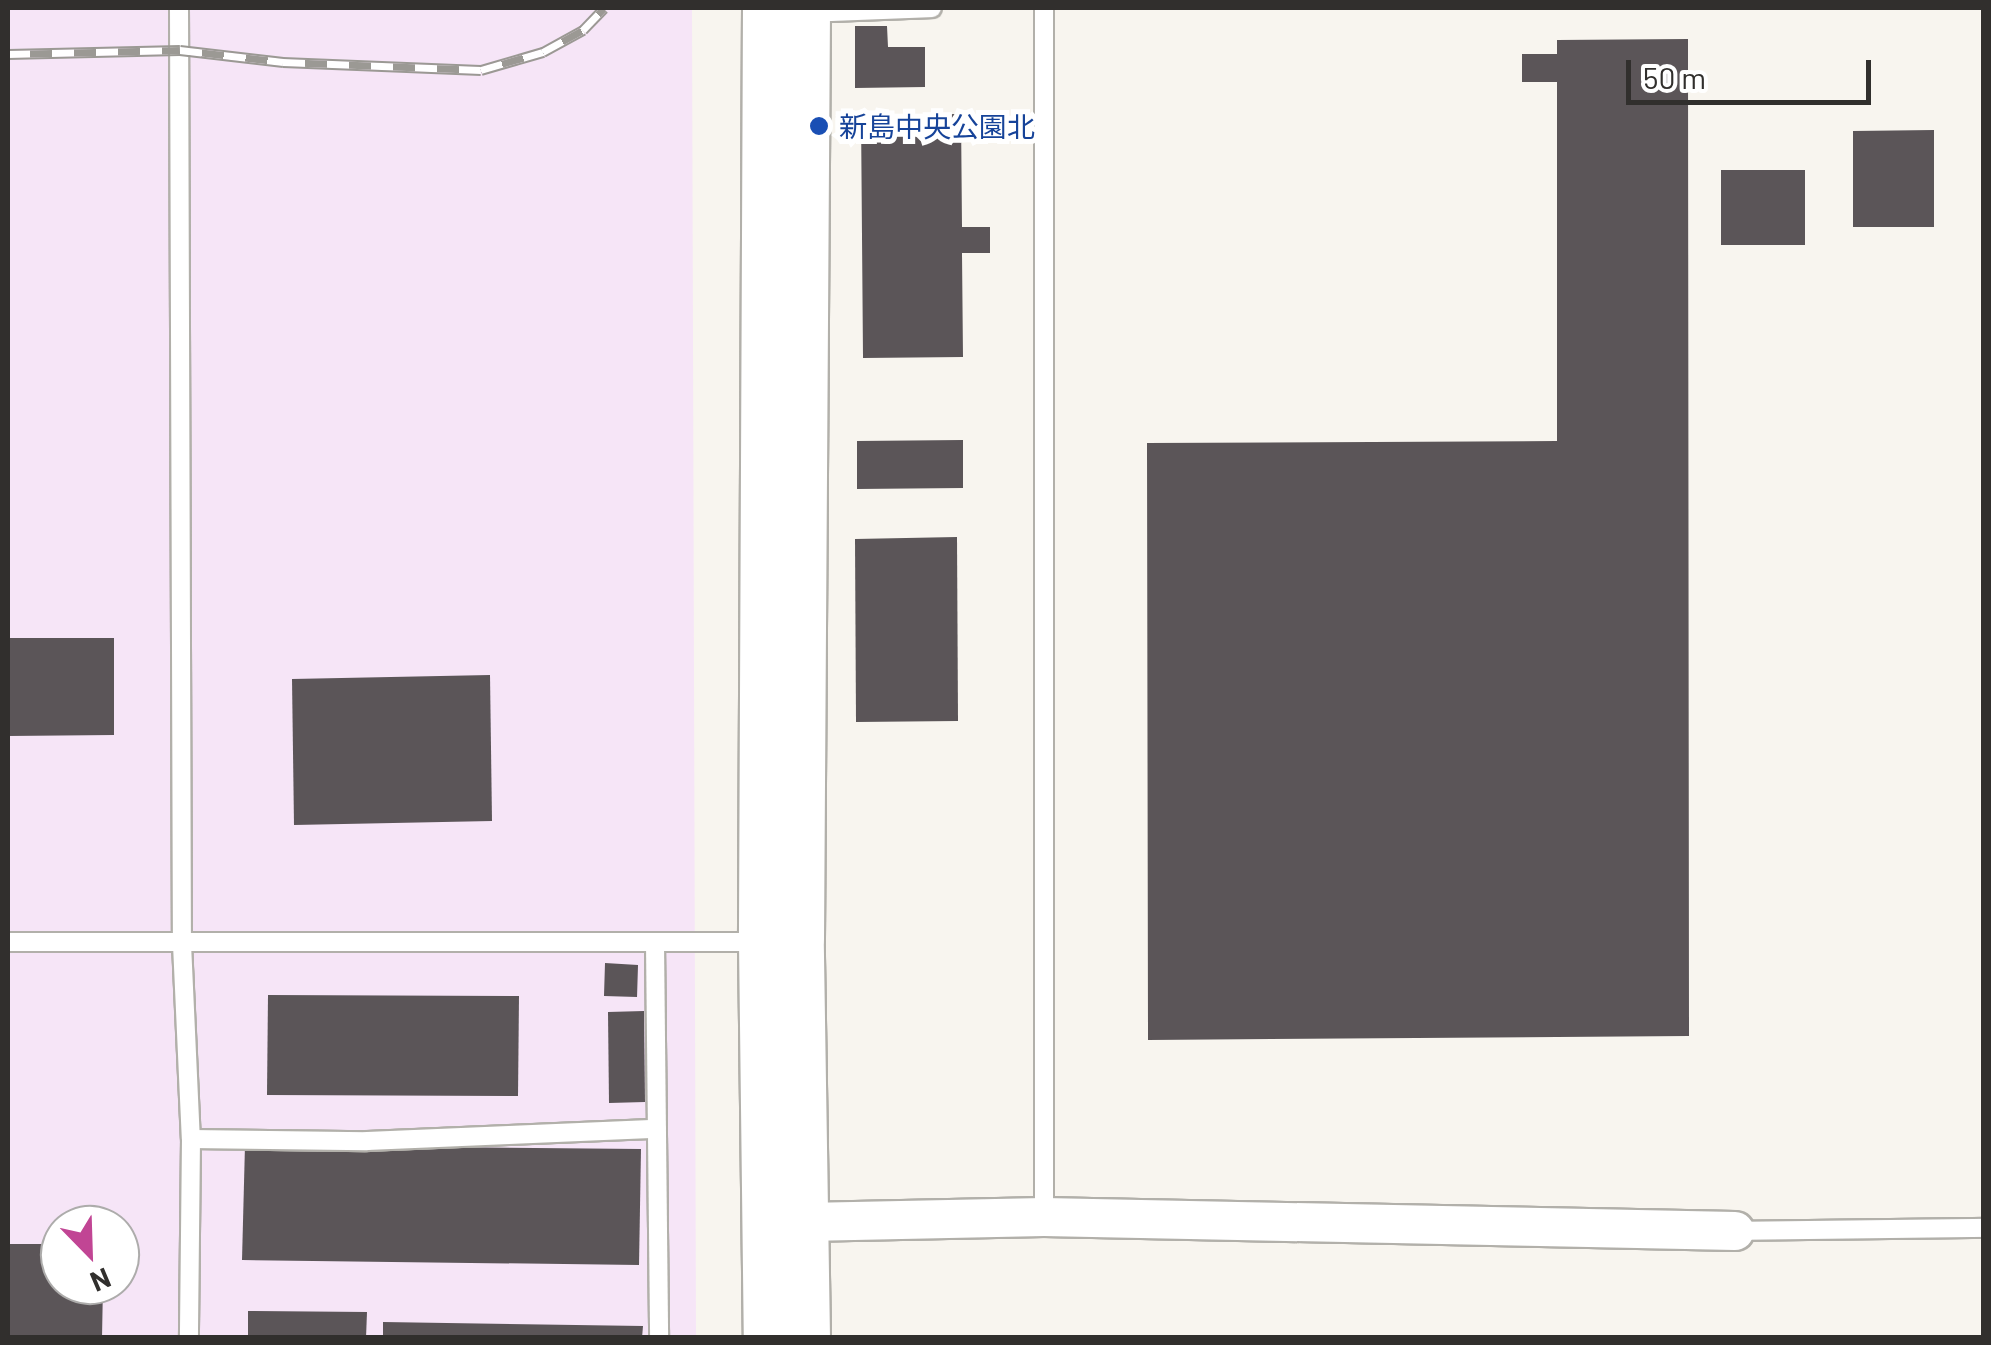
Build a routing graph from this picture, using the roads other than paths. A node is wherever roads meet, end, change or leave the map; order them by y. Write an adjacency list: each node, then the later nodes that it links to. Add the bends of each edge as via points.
1 (179, 8): 8 (lane)
2 (932, 8): 4 (lane)
3 (1044, 8): 11 (lane)
4 (793, 9): 5 (street)
5 (781, 940): 7 (lane); 12 (street); 17 (street)
6 (8, 942): 8 (lane)
7 (656, 943): 8 (lane); 9 (lane)
8 (182, 944): 10 (lane)
9 (658, 1130): 10 (lane, via 367,1141); 16 (lane)
10 (191, 1139): 15 (lane)
11 (1044, 1217): 12 (street); 14 (street)
12 (806, 1222): 18 (street)
13 (1984, 1228): 14 (lane)
14 (1735, 1230)
15 (188, 1338)
16 (659, 1338)
17 (766, 1338)
18 (807, 1338)

